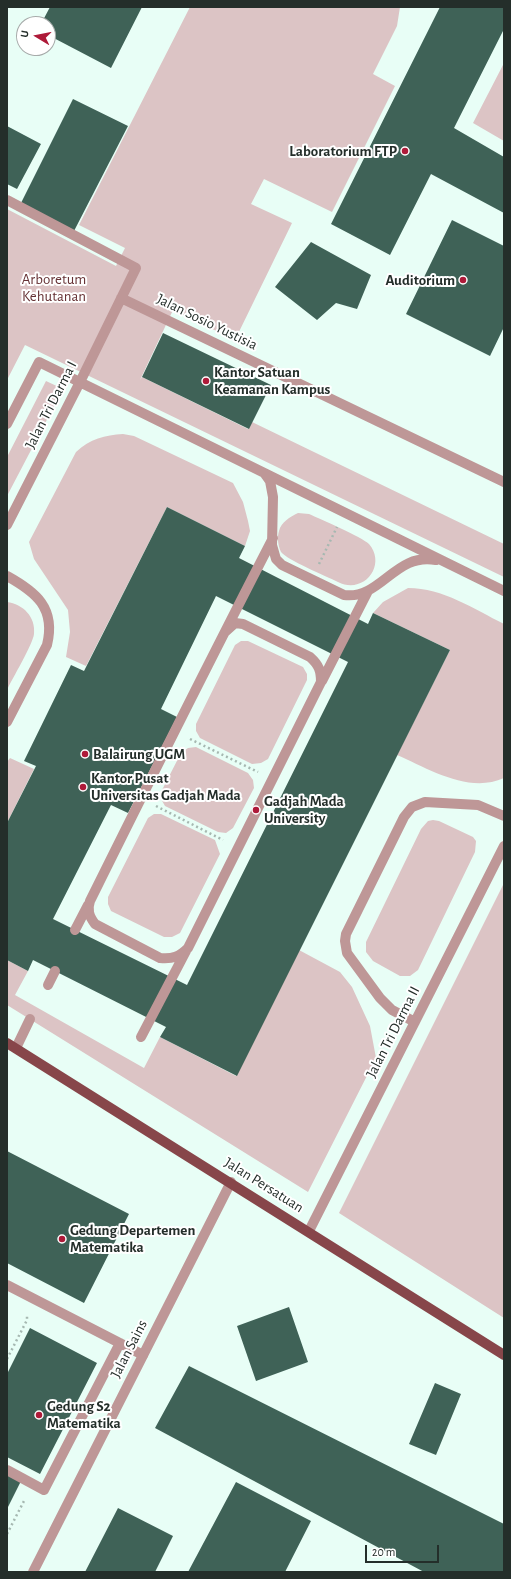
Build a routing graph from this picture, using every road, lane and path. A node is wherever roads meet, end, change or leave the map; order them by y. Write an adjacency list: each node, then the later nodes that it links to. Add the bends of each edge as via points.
1 (7, 200): 2 (street, via 136,268)
2 (121, 298): 3 (street, Jalan Tri Darma I); 6 (street, Jalan Sosio Yustisia)
3 (80, 382): 4 (street, via 39,362); 5 (street); 8 (street, Jalan Tri Darma I)
4 (7, 424)
5 (265, 474): 7 (street); 9 (street, via 270,481 273,497)
6 (504, 482)
7 (344, 512): 10 (street); 12 (path)
8 (7, 526)
9 (273, 538): 12 (street, via 276,559 282,565); 15 (street)
10 (446, 562): 13 (street, via 420,559 410,562); 14 (street)
11 (7, 576): 17 (street, via 37,596 49,619 50,631 46,645)
12 (311, 580): 13 (street, via 344,595 353,596)
13 (368, 591): 16 (street)
14 (504, 591)
15 (225, 632): 16 (street, via 235,623 243,624 310,657 317,663 321,672); 18 (street)
16 (321, 682): 19 (street)
17 (7, 722)
18 (176, 731): 19 (path); 20 (street)
19 (273, 779): 23 (street)
20 (141, 799): 23 (path); 24 (street)
21 (504, 816): 30 (street, via 470,803 425,802 412,807 404,817 346,934 347,953 382,1001 392,1010)
22 (504, 846): 30 (street, Jalan Tri Darma II)
23 (238, 847): 26 (street)
24 (90, 901): 25 (street); 26 (street, via 88,908 95,924 160,958 170,959 181,955)
25 (75, 930)
26 (188, 948): 31 (street)
27 (55, 971): 28 (street)
28 (48, 985)
29 (30, 1019): 32 (street)
30 (415, 1022): 34 (street, Jalan Tri Darma II)
31 (141, 1037)
32 (11, 1045): 33 (main road, Jalan Persatuan)
33 (231, 1182): 34 (main road, Jalan Persatuan); 38 (street, Jalan Sains)
34 (309, 1231): 39 (main road, Jalan Persatuan)
35 (7, 1285): 36 (street)
36 (24, 1293): 37 (street); 40 (path, via 19,1306 26,1313 27,1320)
37 (120, 1343): 38 (street); 42 (street, via 44,1490)
38 (143, 1355): 44 (street, Jalan Sains)
39 (504, 1355)
40 (7, 1359)
41 (7, 1470): 42 (street)
42 (33, 1484): 43 (path)
43 (7, 1534)
44 (33, 1572)

